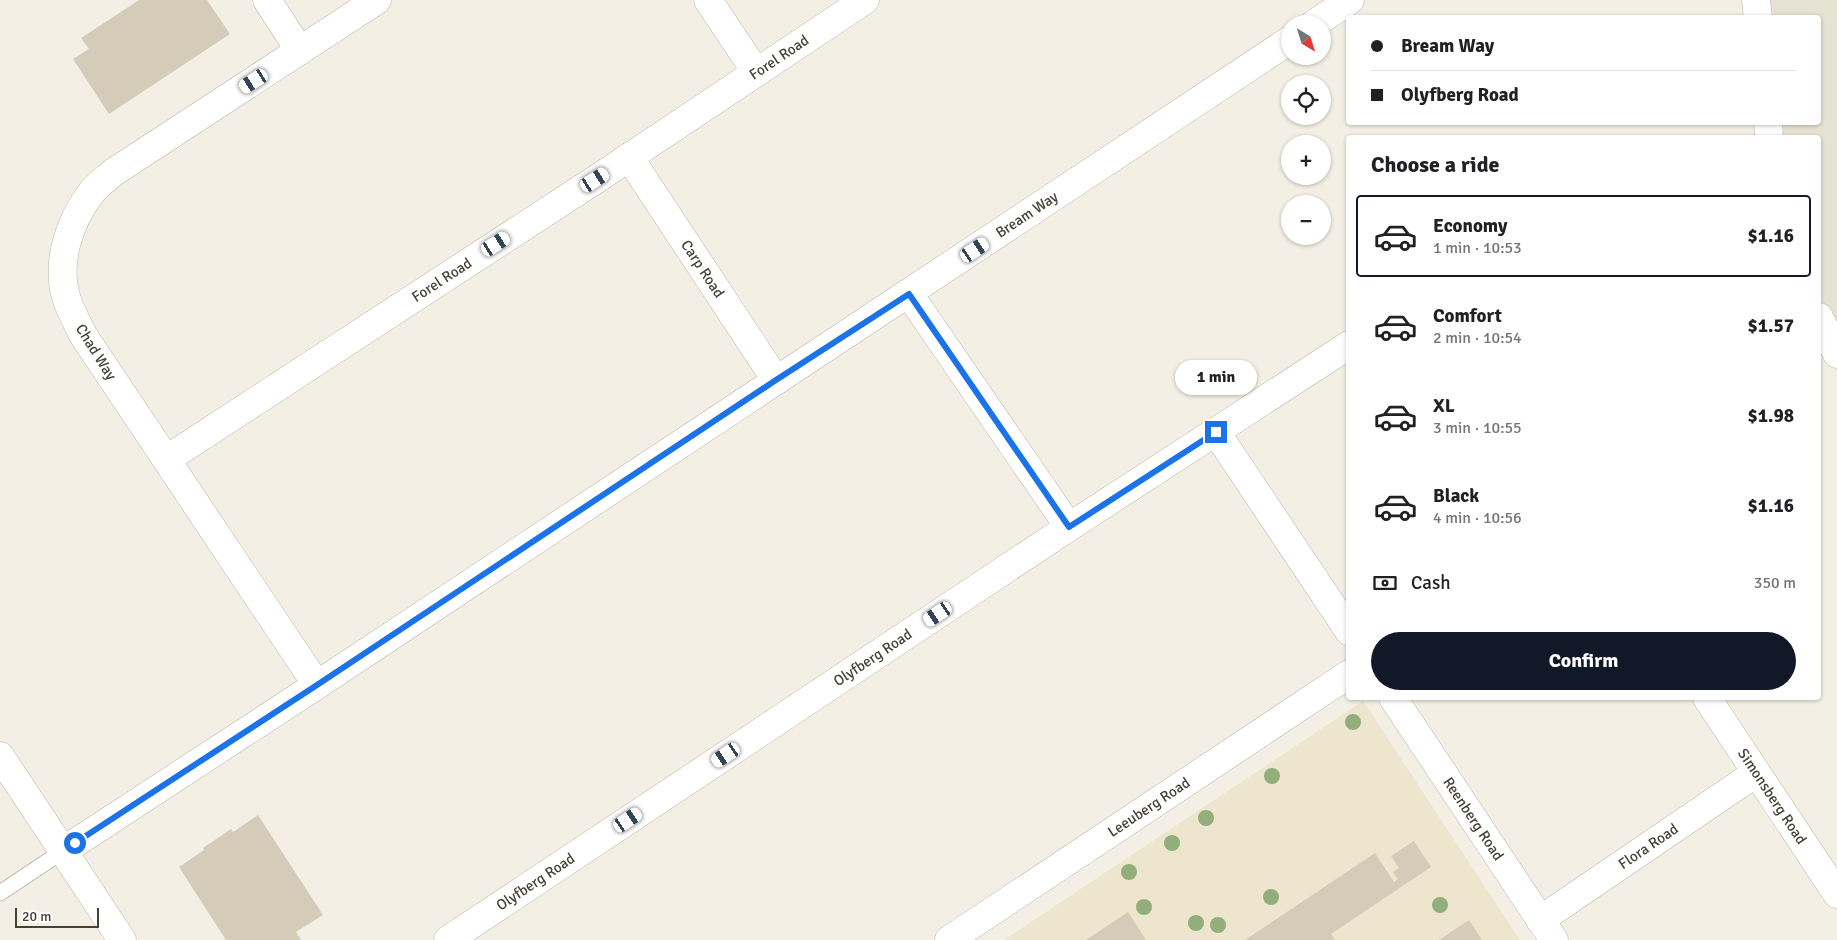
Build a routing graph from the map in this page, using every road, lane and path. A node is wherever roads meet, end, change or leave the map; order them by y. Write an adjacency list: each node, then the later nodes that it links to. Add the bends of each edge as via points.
1 (267, 0): 10 (street)
2 (377, 0): 10 (street, Chad Way)
3 (708, 0): 11 (street)
4 (865, 0): 11 (street, Forel Road)
5 (1350, 0): 7 (street)
6 (1756, 0): 8 (street)
7 (1328, 15)
8 (1758, 15)
9 (1281, 46): 13 (street, Bream Way)
10 (300, 51): 19 (street, Chad Way, via 114,172 91,192 66,240 63,258 66,298 83,335)
11 (756, 72): 12 (street, Forel Road)
12 (629, 157): 17 (street, Carp Road); 19 (street, Forel Road)
13 (909, 294): 17 (street, Bream Way); 20 (street)
14 (1821, 321): 16 (street)
15 (1346, 347): 18 (street, Olyfberg Road)
16 (1837, 354)
17 (776, 380): 23 (street, Bream Way)
18 (1216, 432): 20 (street, Olyfberg Road); 21 (street)
19 (167, 459): 23 (street, Chad Way)
20 (1069, 527): 34 (street, Olyfberg Road)
21 (1346, 627)
22 (1346, 676): 32 (street, Leeuberg Road)
23 (317, 685): 28 (street, Bream Way)
24 (1394, 700): 31 (street, Reenberg Road)
25 (1708, 700): 27 (street, Simonsberg Road)
26 (0, 756): 28 (street)
27 (1756, 772): 30 (street, Simonsberg Road); 31 (street, Flora Road)
28 (63, 851): 29 (lane); 33 (street)
29 (0, 894)
30 (1837, 894)
31 (1547, 930)
32 (953, 939)
33 (122, 940)
34 (448, 940)

